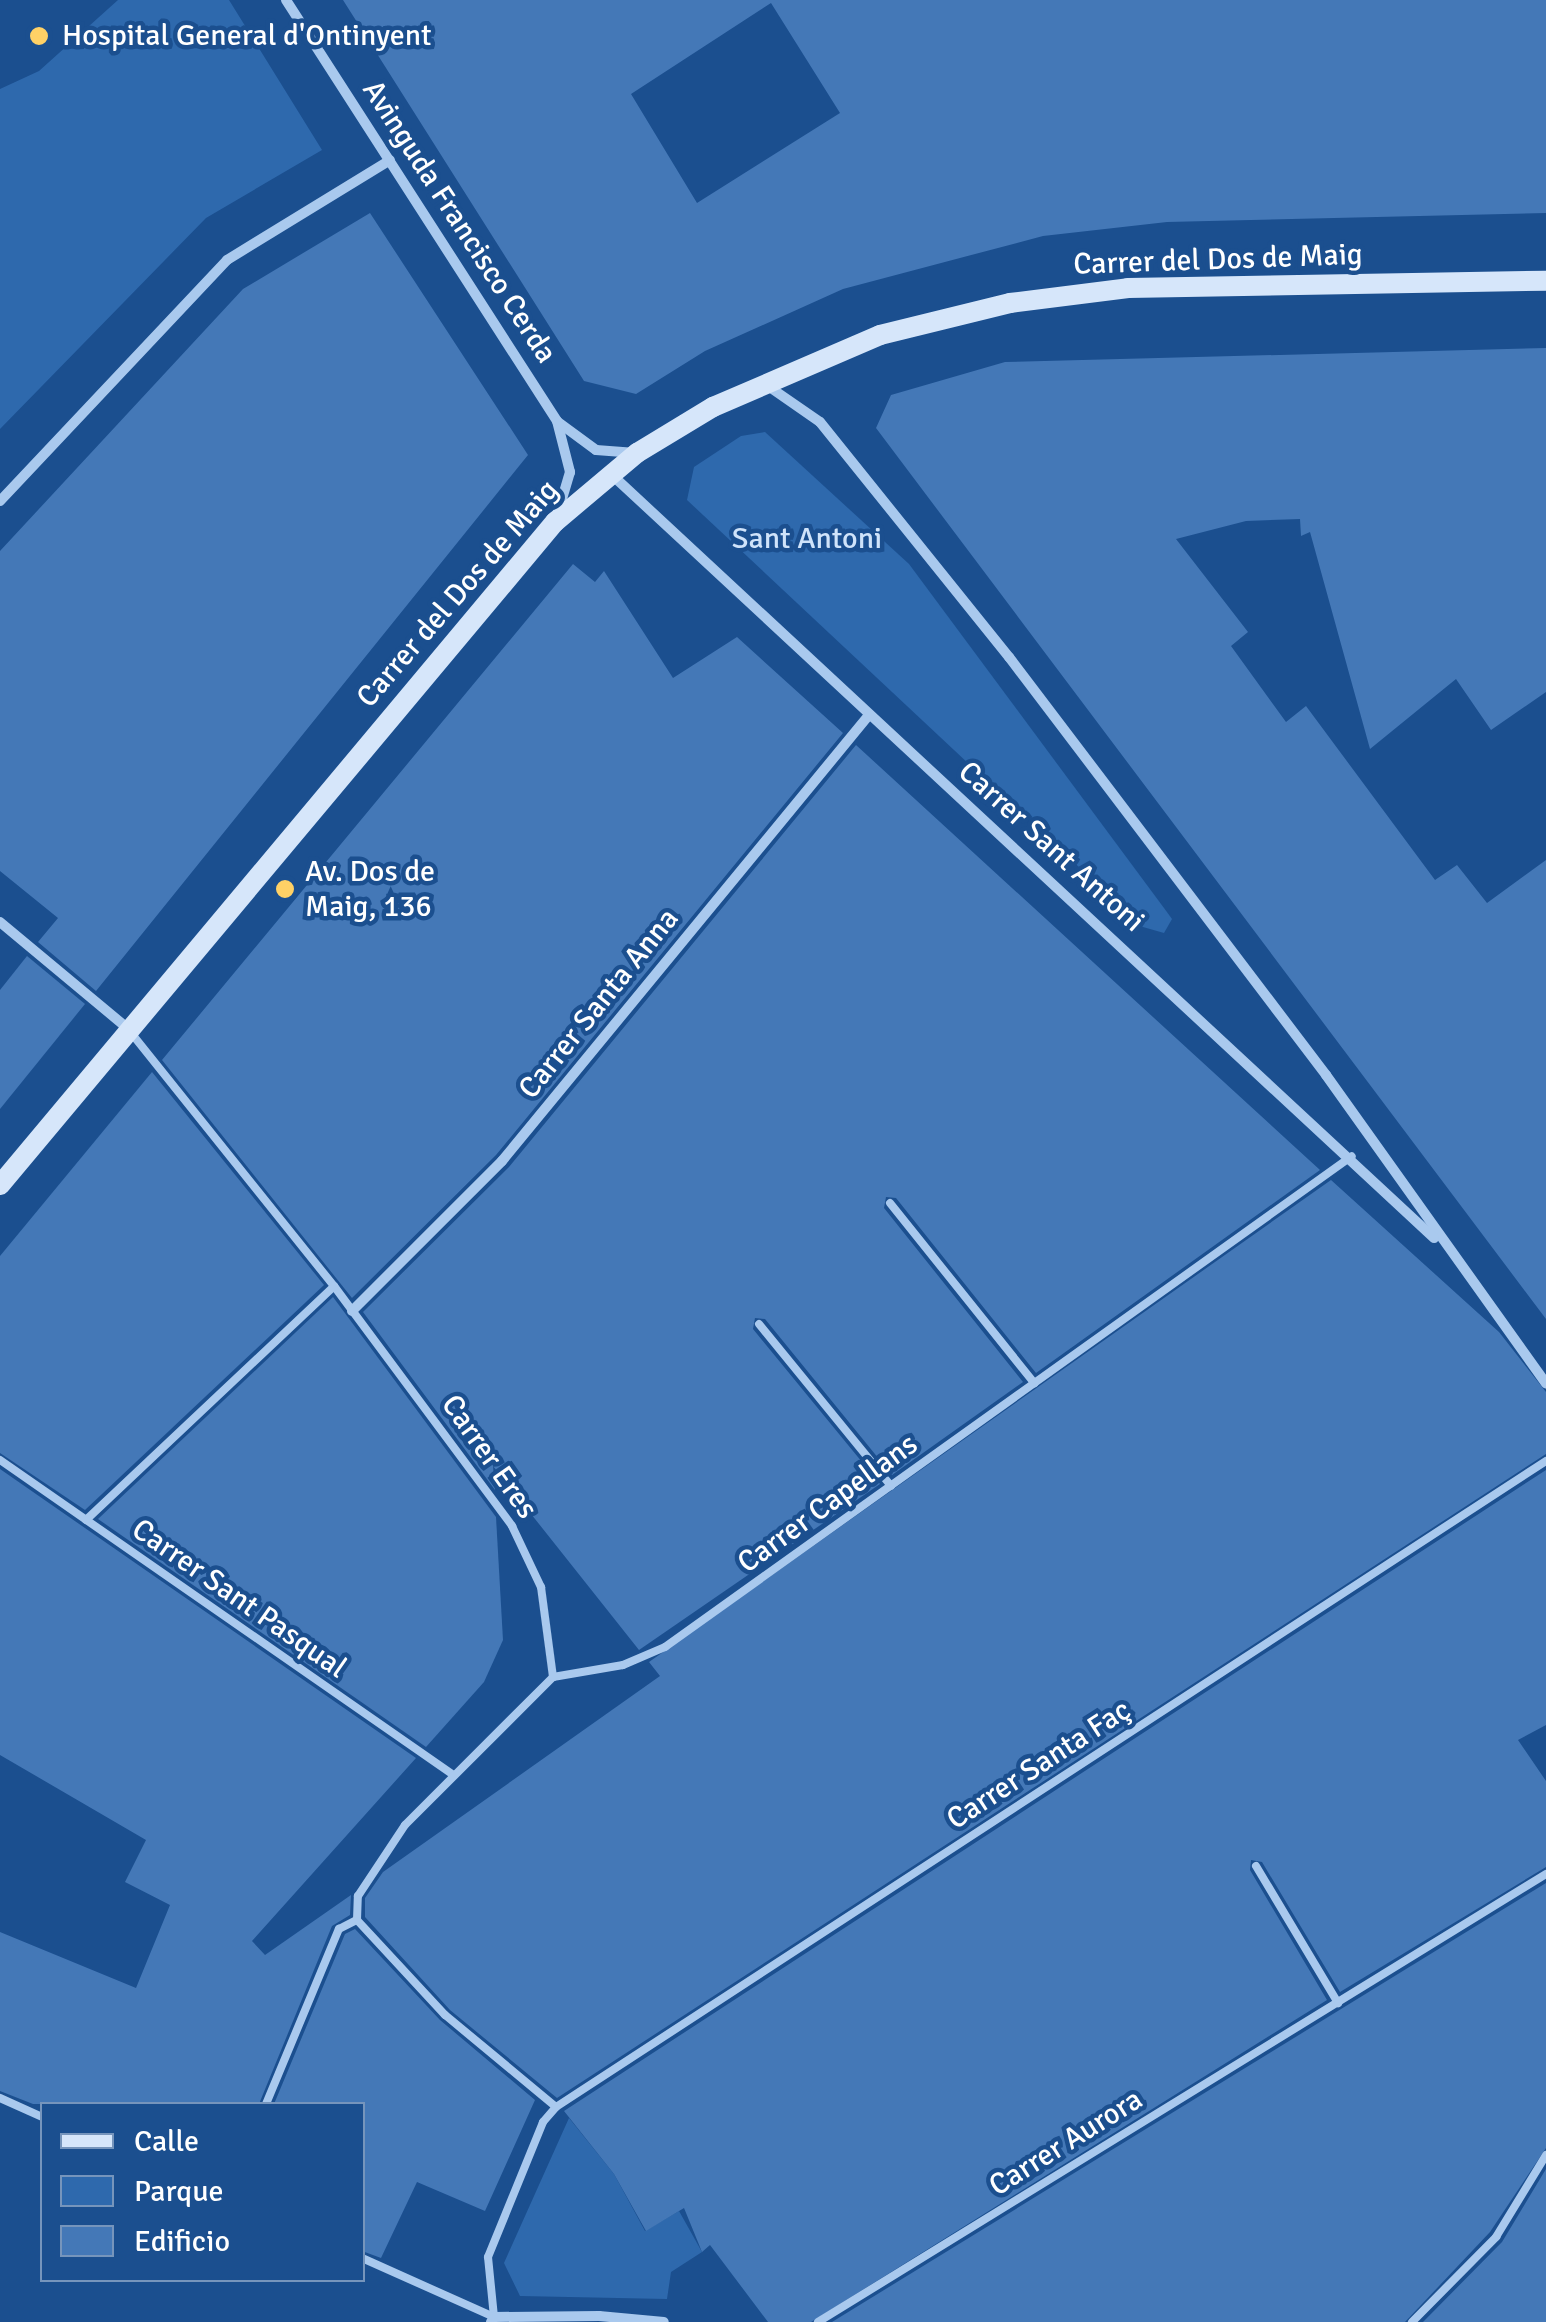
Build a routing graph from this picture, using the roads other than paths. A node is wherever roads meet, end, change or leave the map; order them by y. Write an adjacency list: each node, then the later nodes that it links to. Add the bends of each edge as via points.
1 (286, 0): 2 (street, Avinguda Francisco Cerda)
2 (390, 160): 5 (street, Avinguda Francisco Cerda); 8 (street, via 227,260)
3 (1546, 280): 4 (street, Carrer del Dos de Maig, via 1084,292 924,320)
4 (761, 382): 6 (street, Carrer del Dos de Maig); 16 (street, Carrer Sant Antoni, via 820,422 1009,658 1326,1075)
5 (557, 421): 6 (street, Avinguda Francisco Cerda, via 596,450); 9 (street, Avinguda Francisco Cerda, via 570,472)
6 (638, 453): 7 (street, Carrer del Dos de Maig)
7 (610, 474): 9 (street, Carrer del Dos de Maig); 10 (street, Carrer Sant Antoni)
8 (0, 501)
9 (555, 522): 12 (street, Carrer del Dos de Maig)
10 (868, 715): 13 (street, Carrer Sant Antoni); 18 (street, Carrer Santa Anna, via 502,1161)
11 (0, 922): 12 (street)
12 (127, 1028): 14 (street, Carrer del Dos de Maig); 17 (lane, Carrer Eres)
13 (1352, 1156): 16 (street, Carrer Sant Antoni); 20 (lane, Carrer Capellans)
14 (0, 1185)
15 (890, 1203): 20 (lane)
16 (1456, 1260): 21 (street, Carrer Sant Antoni)
17 (334, 1286): 18 (lane, Carrer Eres); 25 (lane)
18 (352, 1311): 26 (lane, Carrer Eres, via 512,1526 541,1587)
19 (759, 1324): 24 (lane)
20 (1034, 1383): 24 (lane, Carrer Capellans)
21 (1546, 1384)
22 (0, 1460): 25 (lane, Carrer Sant Pasqual)
23 (1546, 1461): 34 (lane, Carrer Santa Faç)
24 (891, 1486): 26 (lane, Carrer Capellans, via 665,1648 623,1664)
25 (86, 1520): 27 (lane, Carrer Sant Pasqual)
26 (552, 1677): 27 (lane)
27 (452, 1774): 30 (lane, via 381,1855 358,1896)
28 (1256, 1866): 31 (lane)
29 (1546, 1874): 31 (lane, Carrer Aurora)
30 (356, 1920): 33 (lane, via 339,1929); 34 (lane, via 422,1993)
31 (1338, 2002): 40 (lane, Carrer Aurora)
32 (0, 2098): 35 (lane)
33 (267, 2102)
34 (556, 2107): 38 (lane, Carrer Santa Faç, via 543,2122 488,2257)
35 (40, 2116)
36 (1546, 2155): 41 (lane, via 1496,2237)
37 (365, 2259): 38 (lane)
38 (493, 2319): 39 (street)
39 (664, 2322)
40 (818, 2322)
41 (1412, 2322)

